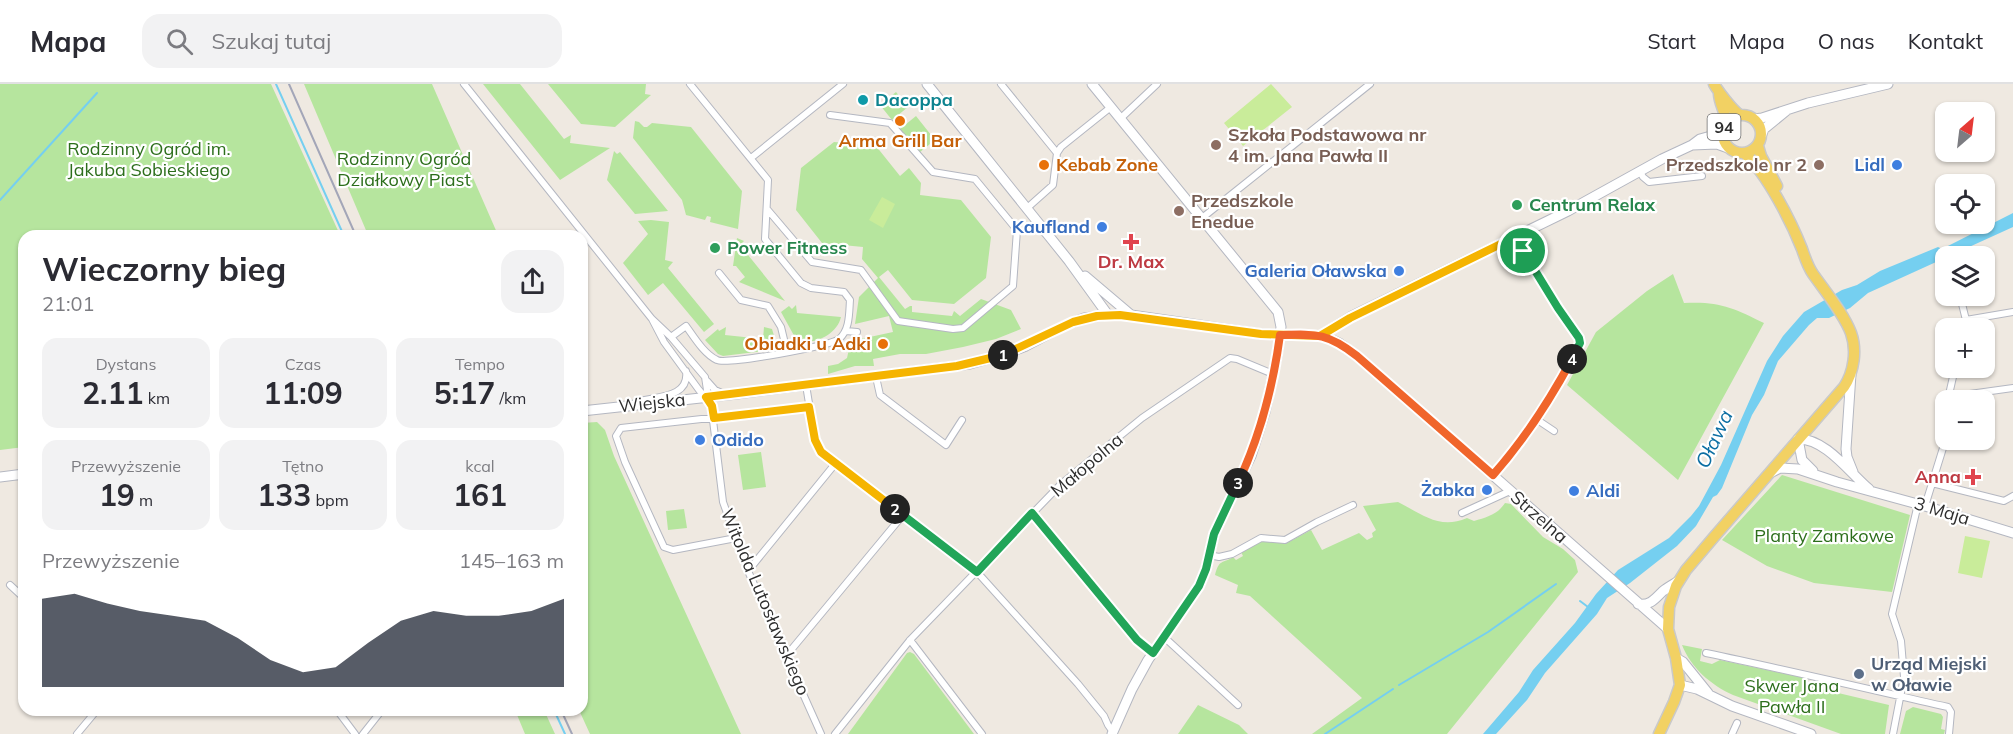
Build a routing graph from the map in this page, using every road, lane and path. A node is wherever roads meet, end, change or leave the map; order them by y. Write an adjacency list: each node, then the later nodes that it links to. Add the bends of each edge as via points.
1 (464, 84): 30 (street)
2 (690, 84): 24 (street)
3 (843, 84): 24 (street)
4 (927, 84): 27 (street)
5 (1001, 84): 22 (street)
6 (1092, 84): 11 (street)
7 (1157, 84): 15 (street)
8 (1370, 84): 29 (street)
9 (1882, 85): 12 (street)
10 (1717, 88): 14 (main road, 94); 17 (main road, 94)
11 (1111, 107): 15 (street); 22 (street)
12 (1787, 110): 16 (street); 18 (street)
13 (830, 115): 28 (street, via 890,123 933,172 975,179 1017,230 1012,286 963,328 898,321 861,270 812,262)
14 (1740, 115): 16 (main road, 94); 17 (main road, 94)
15 (1121, 118): 29 (street)
16 (1754, 119): 18 (main road, 94)
17 (1725, 127): 19 (street); 21 (main road, 94, via 1723,140)
18 (1762, 134): 20 (main road, 94)
19 (1692, 146): 21 (street, via 1717,144); 25 (street)
20 (1758, 146): 23 (main road, 94); 35 (main road, 94)
21 (1728, 148): 23 (main road, 94)
22 (1057, 153): 27 (street, via 1053,185)
23 (1745, 154): 35 (main road, 94, via 1768,181 1803,256)
24 (751, 158): 28 (street, via 768,180)
25 (1640, 172): 26 (street, via 1648,182); 31 (street)
26 (1702, 176)
27 (1026, 208): 33 (street)
28 (767, 209): 44 (street, via 765,240 801,283 844,292 850,300)
29 (1202, 218): 46 (street, via 1278,312)
30 (581, 230)
31 (1513, 238): 47 (street); 63 (street, via 1580,343)
32 (588, 239): 43 (street)
33 (1069, 261): 36 (street); 37 (street)
34 (719, 273): 49 (street, via 741,300 768,306 781,327)
35 (1824, 287): 51 (main road, 94, via 1849,329)
36 (1094, 296): 39 (street); 41 (street)
37 (1108, 298): 39 (street, via 1112,308); 40 (street)
38 (2013, 312): 42 (street)
39 (1109, 315): 40 (street, Wiejska); 41 (street, Wiejska)
40 (1131, 315): 46 (street, Wiejska)
41 (1086, 318): 53 (street, Wiejska, via 997,358)
42 (1978, 318)
43 (652, 319): 48 (street); 50 (street)
44 (846, 331): 45 (street); 49 (street, via 835,343)
45 (857, 332)
46 (1280, 335): 47 (street, Wiejska); 52 (street)
47 (1320, 336): 74 (street, Strzelna, via 1357,356)
48 (671, 337): 49 (street, via 686,326 710,355 721,362); 54 (street)
49 (786, 352)
50 (686, 371): 59 (street); 60 (street, via 683,389 676,394)
51 (1852, 372): 67 (main road, via 1844,387); 77 (street, via 1846,449)
52 (1273, 374): 84 (street, Małopolna, via 1230,358 1142,418); 89 (street, via 1259,435 1214,534)
53 (876, 377): 55 (street, Wiejska); 65 (street, via 880,395 946,445)
54 (707, 381): 58 (street); 59 (street)
55 (806, 385): 58 (street, Wiejska); 61 (street)
56 (2013, 388): 57 (street)
57 (1995, 391)
58 (727, 395): 59 (street, Wiejska)
59 (706, 397): 60 (street, Wiejska); 64 (street, Witolda Lutosławskiego)
60 (621, 406): 62 (street, Wiejska)
61 (809, 407): 64 (street, Wiejska); 69 (street, via 816,444)
62 (588, 410)
63 (1538, 416): 66 (street); 74 (street)
64 (714, 418): 88 (street, Witolda Lutosławskiego, via 723,502); 88 (street, Wiejska, via 621,428 616,436 664,547 673,550)
65 (962, 420)
66 (1554, 431)
67 (1798, 440): 72 (main road); 76 (street, 3 Maja, via 1802,460); 77 (street, 3 Maja, via 1816,442)
68 (1942, 450): 78 (street)
69 (835, 464): 86 (street); 90 (street)
70 (18, 470): 71 (street)
71 (0, 472)
72 (1768, 474): 76 (street, 3 Maja, via 1786,468); 92 (main road)
73 (18, 475): 75 (street)
74 (1493, 475): 79 (street, Strzelna)
75 (0, 477)
76 (1823, 477): 80 (street, 3 Maja)
77 (1858, 479): 80 (street, 3 Maja)
78 (1932, 483): 81 (street, via 2004,501); 83 (street)
79 (1510, 491): 85 (street); 95 (street, Strzelna)
80 (1871, 491): 83 (street, 3 Maja)
81 (2013, 496)
82 (1353, 505): 89 (street, via 1286,540 1261,538 1232,554)
83 (1922, 505): 87 (street, 3 Maja); 105 (street, via 1892,614 1901,641 1904,671)
84 (1032, 513): 91 (street, Małopolna); 99 (street, via 1137,640)
85 (1462, 513)
86 (903, 515): 91 (street); 101 (street)
87 (2013, 533)
88 (736, 538): 90 (street, Witolda Lutosławskiego)
89 (1209, 555): 97 (street, via 1199,586)
90 (748, 571): 101 (street, Witolda Lutosławskiego)
91 (977, 572): 98 (street, Małopolna); 110 (street)
92 (1680, 580): 95 (street, via 1653,601); 96 (main road, via 1670,604)
93 (10, 585): 94 (street)
94 (18, 592)
95 (1637, 603): 96 (street, Strzelna)
96 (1668, 629): 102 (main road)
97 (1164, 637): 99 (street); 106 (street)
98 (910, 640): 118 (street, Małopolna); 119 (street)
99 (1153, 653): 111 (street)
100 (1706, 653): 105 (street)
101 (785, 654): 117 (street, Witolda Lutosławskiego)
102 (1676, 658): 103 (main road); 104 (street)
103 (1680, 685): 104 (street); 120 (main road)
104 (1710, 695): 122 (street)
105 (1900, 697): 123 (street); 124 (street, via 1948,707)
106 (1238, 705)
107 (92, 716): 114 (street)
108 (342, 716): 115 (street)
109 (377, 716): 116 (street)
110 (1104, 716): 111 (street); 113 (street)
111 (1118, 722): 113 (street)
112 (1737, 723): 121 (street)
113 (1113, 733)
114 (77, 734)
115 (355, 734)
116 (363, 734)
117 (821, 734)
118 (835, 734)
119 (982, 734)
120 (1659, 734)
121 (1732, 734)
122 (1809, 734)
123 (1893, 734)
124 (1949, 734)

